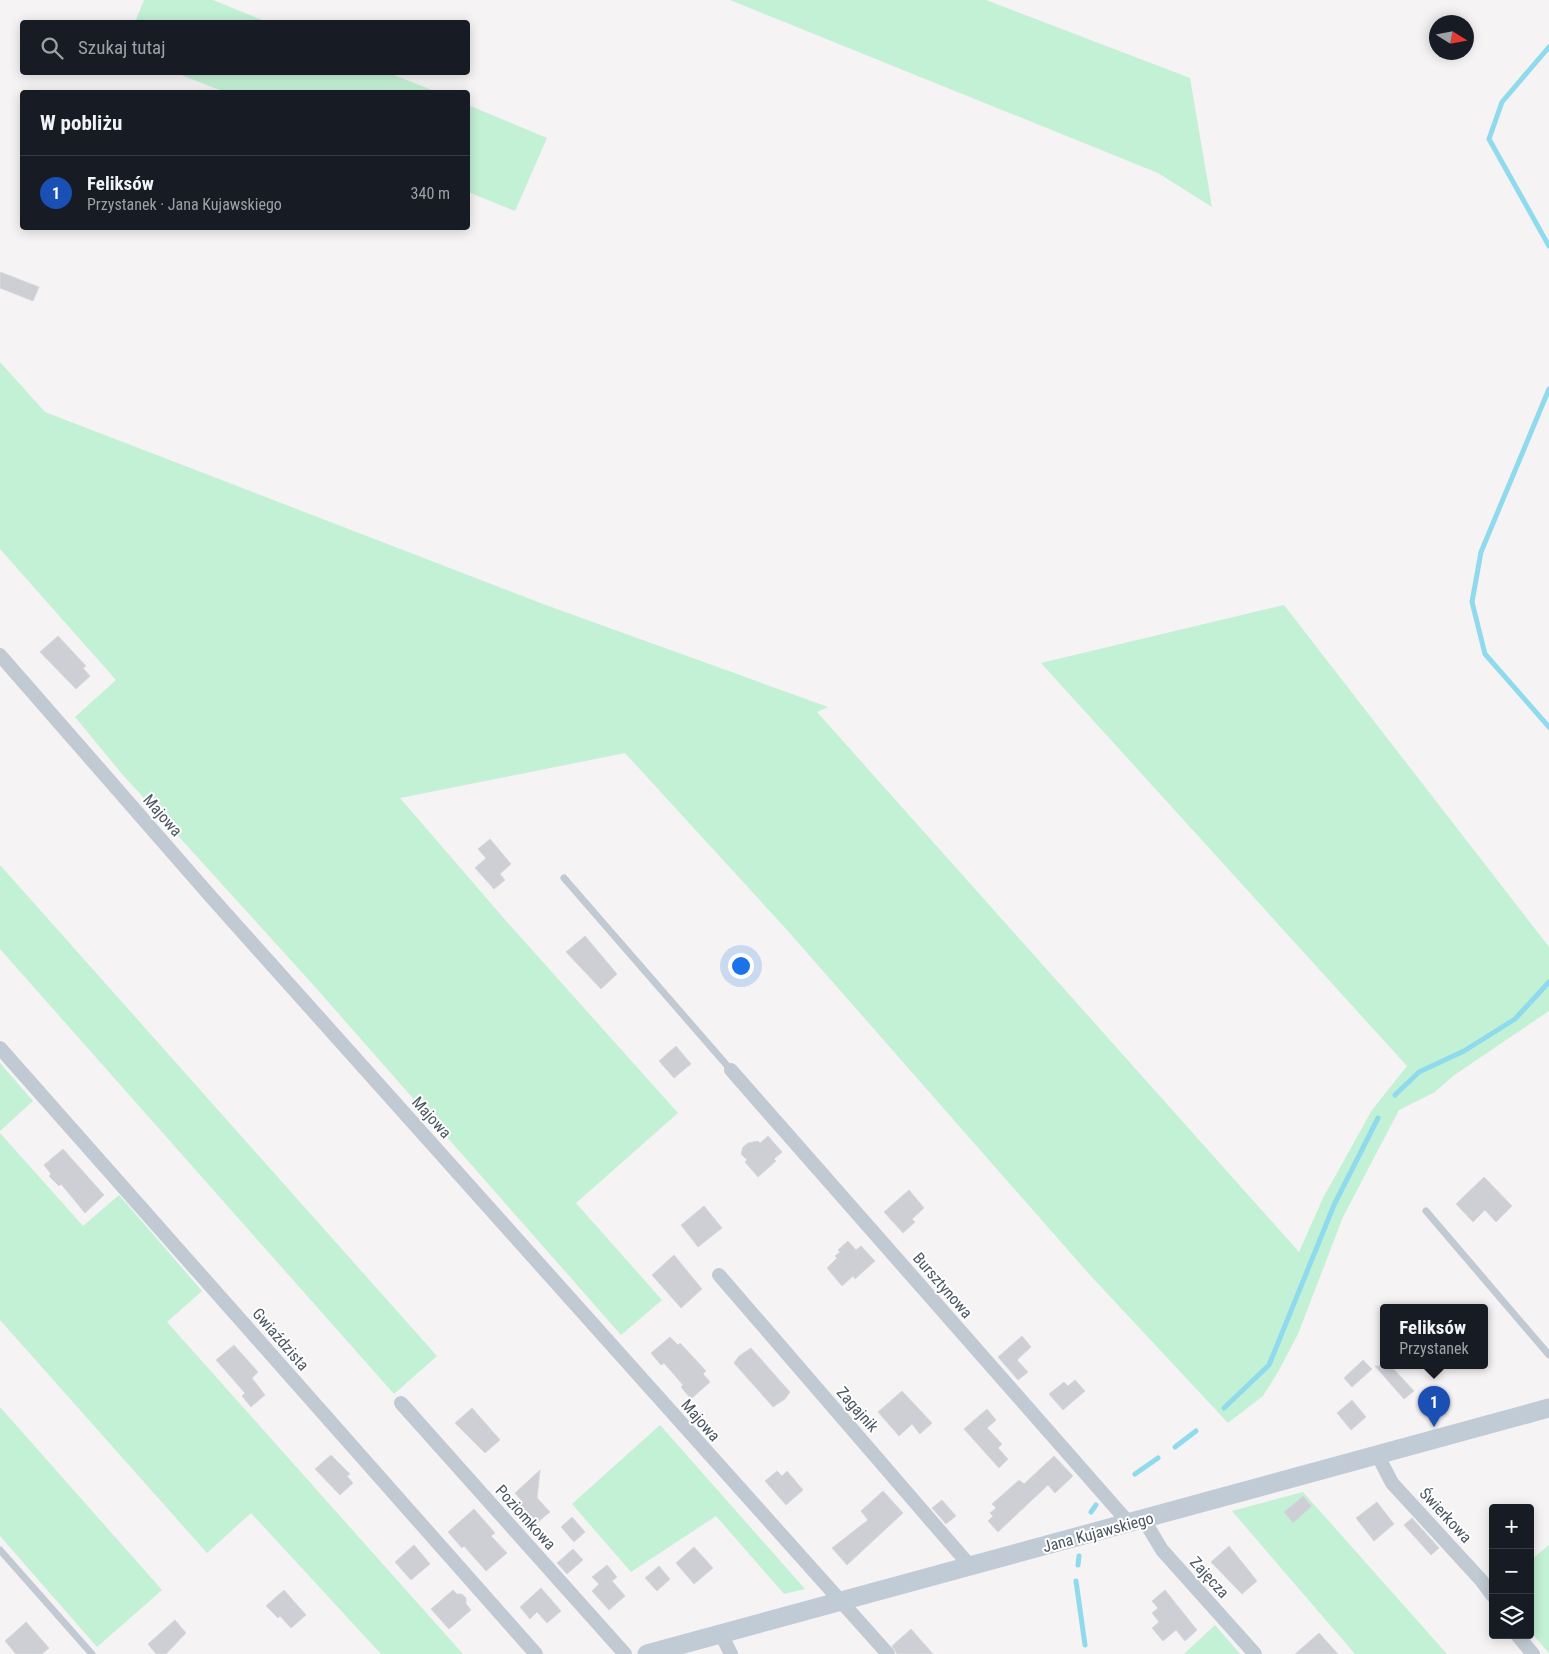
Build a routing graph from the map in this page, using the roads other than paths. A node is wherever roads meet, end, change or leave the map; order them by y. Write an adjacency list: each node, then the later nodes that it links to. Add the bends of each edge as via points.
1 (0, 655): 15 (street, Majowa, via 212,898)
2 (564, 878): 4 (lane)
3 (0, 1048): 19 (street, Gwiaździsta)
4 (731, 1070): 11 (street, Bursztynowa)
5 (1426, 1211): 7 (lane)
6 (719, 1275): 13 (street, Zagajnik)
7 (1549, 1355)
8 (402, 1403): 20 (street, Poziomkowa)
9 (1549, 1408): 10 (main road, Jana Kujawskiego)
10 (1378, 1456): 11 (main road, Jana Kujawskiego); 14 (street, Świerkowa, via 1392,1483)
11 (1136, 1521): 13 (main road, Jana Kujawskiego); 24 (street, Zajęcza)
12 (0, 1550): 18 (lane)
13 (970, 1567): 15 (main road, Jana Kujawskiego)
14 (1492, 1594)
15 (840, 1602): 16 (main road, Jana Kujawskiego); 23 (street, Majowa)
16 (721, 1634): 21 (main road, Jana Kujawskiego); 22 (street)
17 (1520, 1639): 25 (street)
18 (92, 1654)
19 (536, 1654)
20 (625, 1654)
21 (647, 1654)
22 (731, 1654)
23 (888, 1654)
24 (1254, 1654)
25 (1533, 1654)

